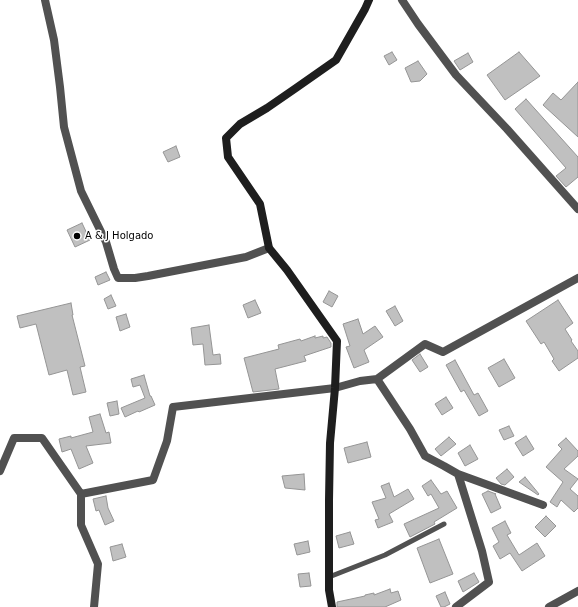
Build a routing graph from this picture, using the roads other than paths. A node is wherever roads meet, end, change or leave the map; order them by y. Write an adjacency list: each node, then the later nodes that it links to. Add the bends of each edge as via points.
1 (45, 0): 5 (street, via 54,40 64,127 81,191 106,242 118,278 156,275 246,257)
2 (369, 0): 5 (street, via 336,60 240,124 226,138 228,157 260,204)
3 (402, 0): 4 (street, via 456,75)
4 (578, 209)
5 (269, 248): 8 (street, via 337,341)
6 (578, 278): 7 (street, via 444,352 425,344)
7 (377, 379): 8 (street); 10 (street, via 425,456)
8 (335, 388): 11 (street, via 173,407 167,441 153,480); 14 (street, via 330,442)
9 (0, 471): 11 (street, via 14,438 42,438)
10 (458, 474): 12 (street); 18 (street, via 489,582)
11 (81, 494): 16 (street, via 81,525 98,564)
12 (543, 505)
13 (444, 524): 14 (lane, via 385,555)
14 (329, 577): 17 (street)
15 (578, 591): 19 (street)
16 (94, 607)
17 (332, 607)
18 (456, 607)
19 (549, 607)

